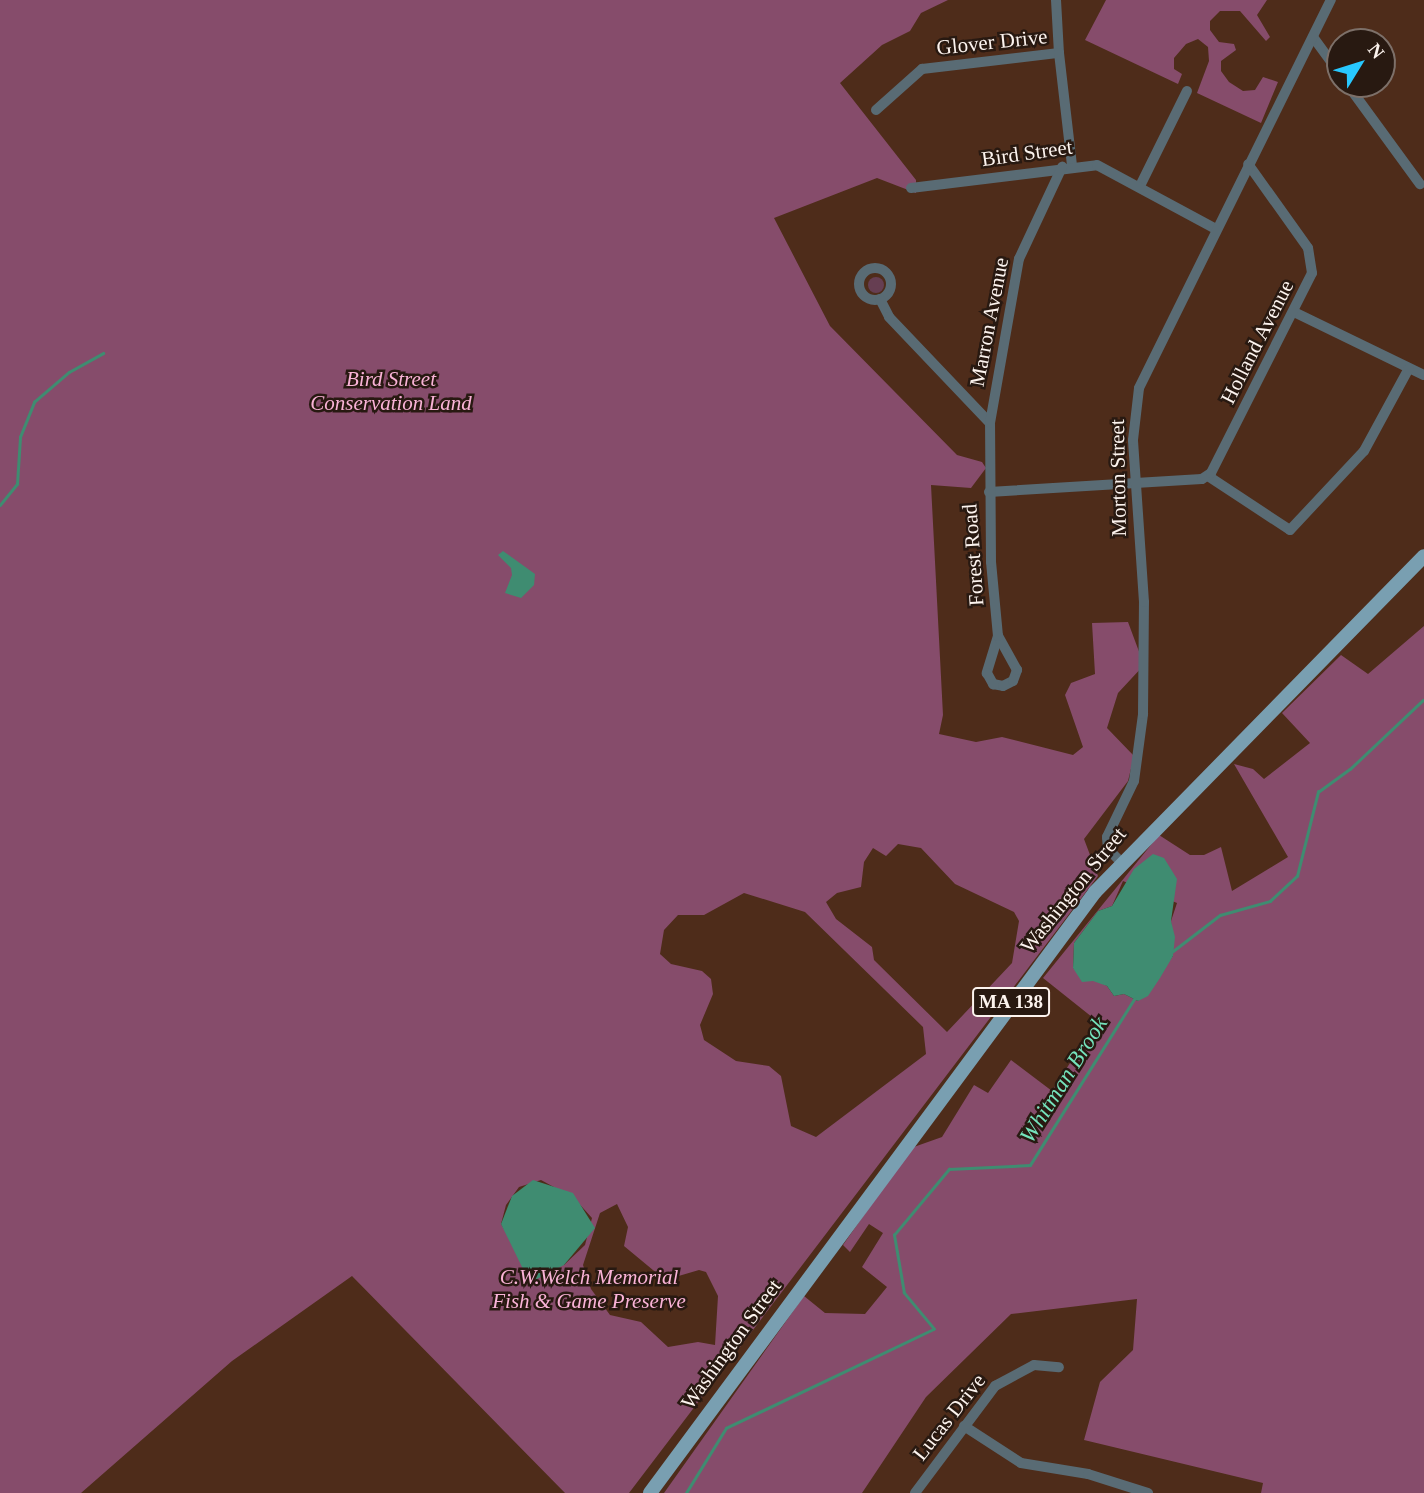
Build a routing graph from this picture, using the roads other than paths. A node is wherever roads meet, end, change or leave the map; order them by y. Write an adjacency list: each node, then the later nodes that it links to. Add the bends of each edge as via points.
1 (1056, 0): 4 (street)
2 (1331, 0): 3 (street, Morton Street)
3 (1313, 37): 5 (street); 9 (street, Morton Street)
4 (1059, 53): 8 (street, Glover Drive, via 922,69); 10 (street, Glover Drive)
5 (1326, 55)
6 (1187, 91): 12 (street)
7 (1357, 98): 11 (street)
8 (876, 110)
9 (1248, 164): 14 (street, Morton Street); 16 (street, Holland Avenue, via 1312,257 1312,273)
10 (1067, 166): 12 (street, Bird Street, via 1111,169); 13 (street, Bird Street); 19 (street, Marron Avenue, via 1019,259)
11 (1420, 184)
12 (1140, 186): 14 (street, Bird Street)
13 (911, 188)
14 (1216, 229): 21 (street, Morton Street, via 1139,388 1133,422)
15 (880, 299): 19 (street, via 889,317)
16 (1294, 312): 17 (street); 20 (street, Holland Avenue)
17 (1409, 368): 18 (street); 20 (street, via 1364,451 1310,512 1287,530)
18 (1424, 375)
19 (990, 423): 22 (street, Marron Avenue)
20 (1208, 476): 21 (street)
21 (1135, 483): 22 (street, Forest Road); 25 (street, Morton Street, via 1144,602 1143,713 1134,781 1107,837 1108,849)
22 (989, 492): 24 (street, Forest Road)
23 (1424, 556): 25 (main road, Washington Street / MA 138)
24 (998, 636)
25 (1121, 862): 28 (main road, Washington Street / MA 138, via 1055,943)
26 (1059, 1367): 27 (street, Lucas Drive, via 1034,1365 1013,1373 995,1386)
27 (964, 1426): 29 (street, Lucas Drive); 30 (street, via 1021,1464 1088,1474)
28 (650, 1493)
29 (915, 1493)
30 (1148, 1493)

